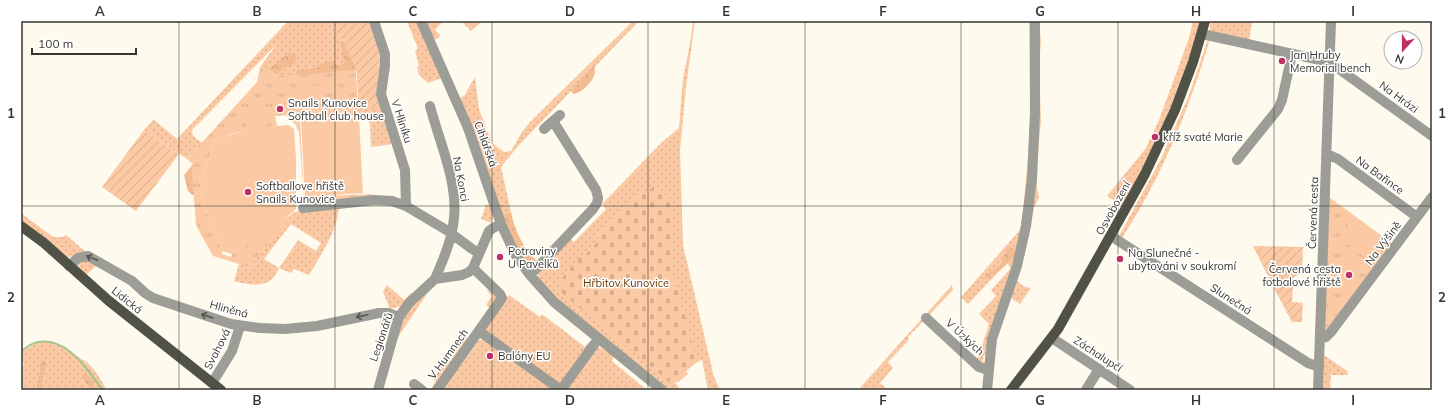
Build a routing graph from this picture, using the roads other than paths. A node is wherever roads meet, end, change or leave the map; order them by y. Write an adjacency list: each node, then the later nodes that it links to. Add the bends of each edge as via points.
1 (374, 21): 15 (street, V Hliníku, via 385,54 386,66 381,94 405,170)
2 (421, 21): 18 (street, Cihlářská, via 468,128)
3 (1035, 21): 35 (street, via 1032,179 1026,226 1017,266 992,339)
4 (1205, 21): 6 (main road, Osvobození)
5 (1331, 21): 8 (street, Červená cesta)
6 (1202, 34): 7 (street); 21 (main road, Osvobození, via 1194,62 1166,132)
7 (1292, 54): 8 (street); 13 (street, via 1278,109)
8 (1330, 63): 11 (street, Na Hrázi); 12 (street, Červená cesta)
9 (430, 106): 20 (street, Na Konci, via 454,192 455,212)
10 (544, 129): 25 (street, via 556,118 596,190 598,201 594,209)
11 (1432, 136)
12 (1327, 154): 17 (street, Na Bařince, via 1338,159); 32 (street, Červená cesta)
13 (1237, 160)
14 (1432, 197): 17 (street, Na Výšině)
15 (406, 206): 16 (street, via 379,200); 20 (street)
16 (303, 208)
17 (1417, 217): 32 (street, Na Výšině, via 1331,332)
18 (501, 224): 22 (street, via 489,230); 25 (street, Cihlářská, via 512,248)
19 (21, 226): 23 (main road, Lidická)
20 (451, 234): 22 (street); 26 (street, Na Konci)
21 (1111, 236): 31 (main road, Osvobození); 34 (street, Slunečná, via 1308,363)
22 (479, 253): 24 (street)
23 (70, 266): 29 (street, Hliněná, one-way to 23, via 153,298 132,281 92,257 80,257); 37 (main road, Lidická, via 109,301)
24 (473, 268): 26 (street, via 462,275); 30 (street, V Humnech, via 502,297)
25 (530, 274): 33 (street, Cihlářská, via 554,302)
26 (435, 279): 27 (street, Legionářů, via 409,303)
27 (399, 317): 29 (street, Hliněná, one-way to 29, via 385,312 297,328); 39 (street, Legionářů)
28 (926, 318): 35 (street, V Úzkých, via 977,365)
29 (240, 326): 37 (street, Svahová, via 232,351)
30 (479, 331): 40 (street, V Humnech); 41 (street, V Humnech)
31 (1052, 338): 36 (street, Záchalupčí); 44 (main road, Osvobození)
32 (1321, 338): 34 (street, Červená cesta)
33 (598, 339): 41 (street, V Humnech); 42 (street, Cihlářská)
34 (1319, 367): 47 (street, Červená cesta)
35 (988, 370): 43 (street)
36 (1099, 370): 45 (street); 46 (street, Záchalupčí)
37 (212, 383): 38 (main road, Lidická)
38 (222, 390)
39 (378, 390)
40 (437, 390)
41 (561, 390)
42 (662, 390)
43 (987, 390)
44 (1011, 390)
45 (1086, 390)
46 (1130, 390)
47 (1318, 390)

